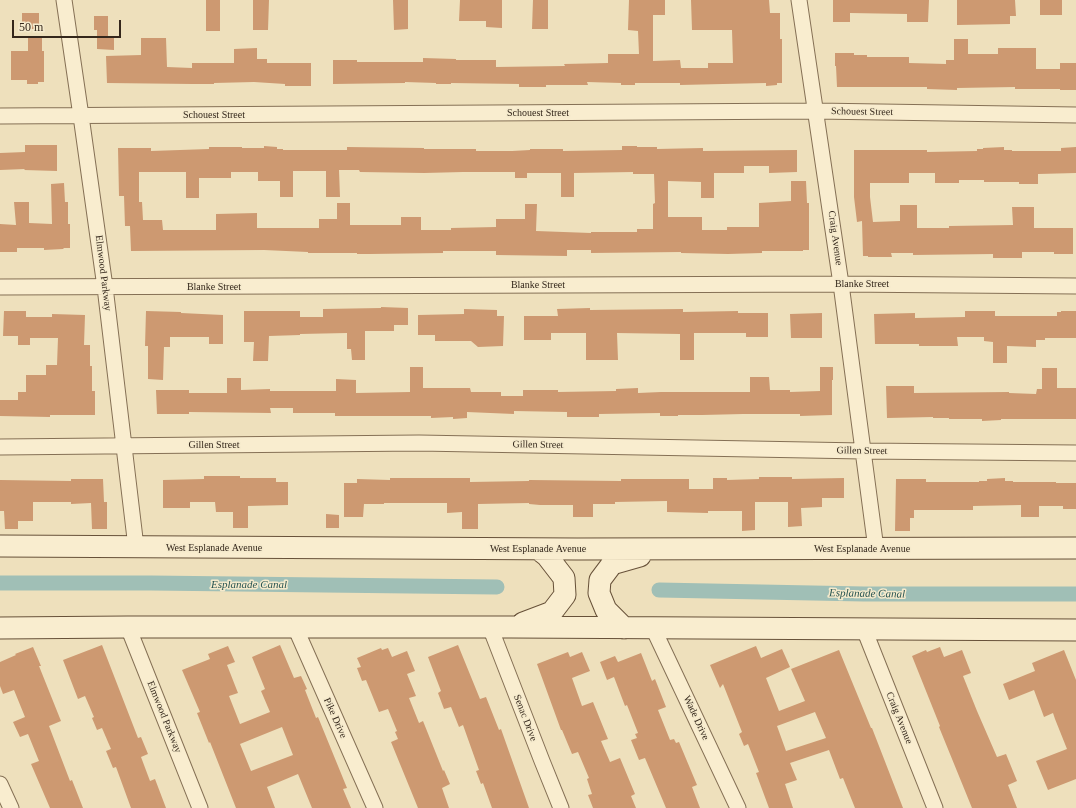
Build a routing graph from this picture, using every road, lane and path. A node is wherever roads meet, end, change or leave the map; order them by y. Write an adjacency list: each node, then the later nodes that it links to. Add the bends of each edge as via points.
1 (64, 0): 6 (street, Elmwood Parkway)
2 (799, 0): 3 (street, Craig Avenue)
3 (816, 111): 4 (street, Schouest Street); 6 (street, Schouest Street); 7 (street, Craig Avenue)
4 (1076, 115)
5 (0, 116): 6 (street, Schouest Street)
6 (81, 116): 9 (street, Elmwood Parkway)
7 (841, 284): 8 (street, Blanke Street); 9 (street, Blanke Street); 13 (street, Craig Avenue)
8 (1076, 286)
9 (105, 287): 10 (street, Blanke Street); 11 (street, Elmwood Parkway)
10 (0, 288)
11 (124, 446): 12 (street, Gillen Street); 13 (street, Gillen Street, via 419,444); 16 (street, Elmwood Parkway)
12 (0, 447)
13 (862, 451): 14 (street, Gillen Street); 17 (street, Craig Avenue)
14 (1076, 453)
15 (0, 546): 16 (main road, West Esplanade Avenue)
16 (136, 547): 19 (main road, West Esplanade Avenue)
17 (876, 548): 18 (main road, West Esplanade Avenue); 20 (main road, West Esplanade Avenue)
18 (1076, 548)
19 (538, 549): 20 (main road, West Esplanade Avenue); 24 (main road, via 547,556 564,578 565,595 552,612)
20 (665, 549): 26 (main road, via 612,564 600,580 598,594 606,610)
21 (128, 627): 22 (main road); 25 (main road); 32 (street, Elmwood Parkway)
22 (295, 627): 23 (main road); 33 (street, Pike Drive)
23 (490, 627): 24 (main road); 34 (street, Senac Drive)
24 (511, 627): 26 (main road)
25 (0, 628)
26 (624, 628): 27 (main road)
27 (654, 628): 28 (main road); 35 (street, Wade Drive)
28 (864, 629): 29 (main road); 36 (street, Craig Avenue)
29 (1076, 630)
30 (0, 784): 31 (street)
31 (11, 808)
32 (200, 808)
33 (375, 808)
34 (561, 808)
35 (738, 808)
36 (935, 808)

